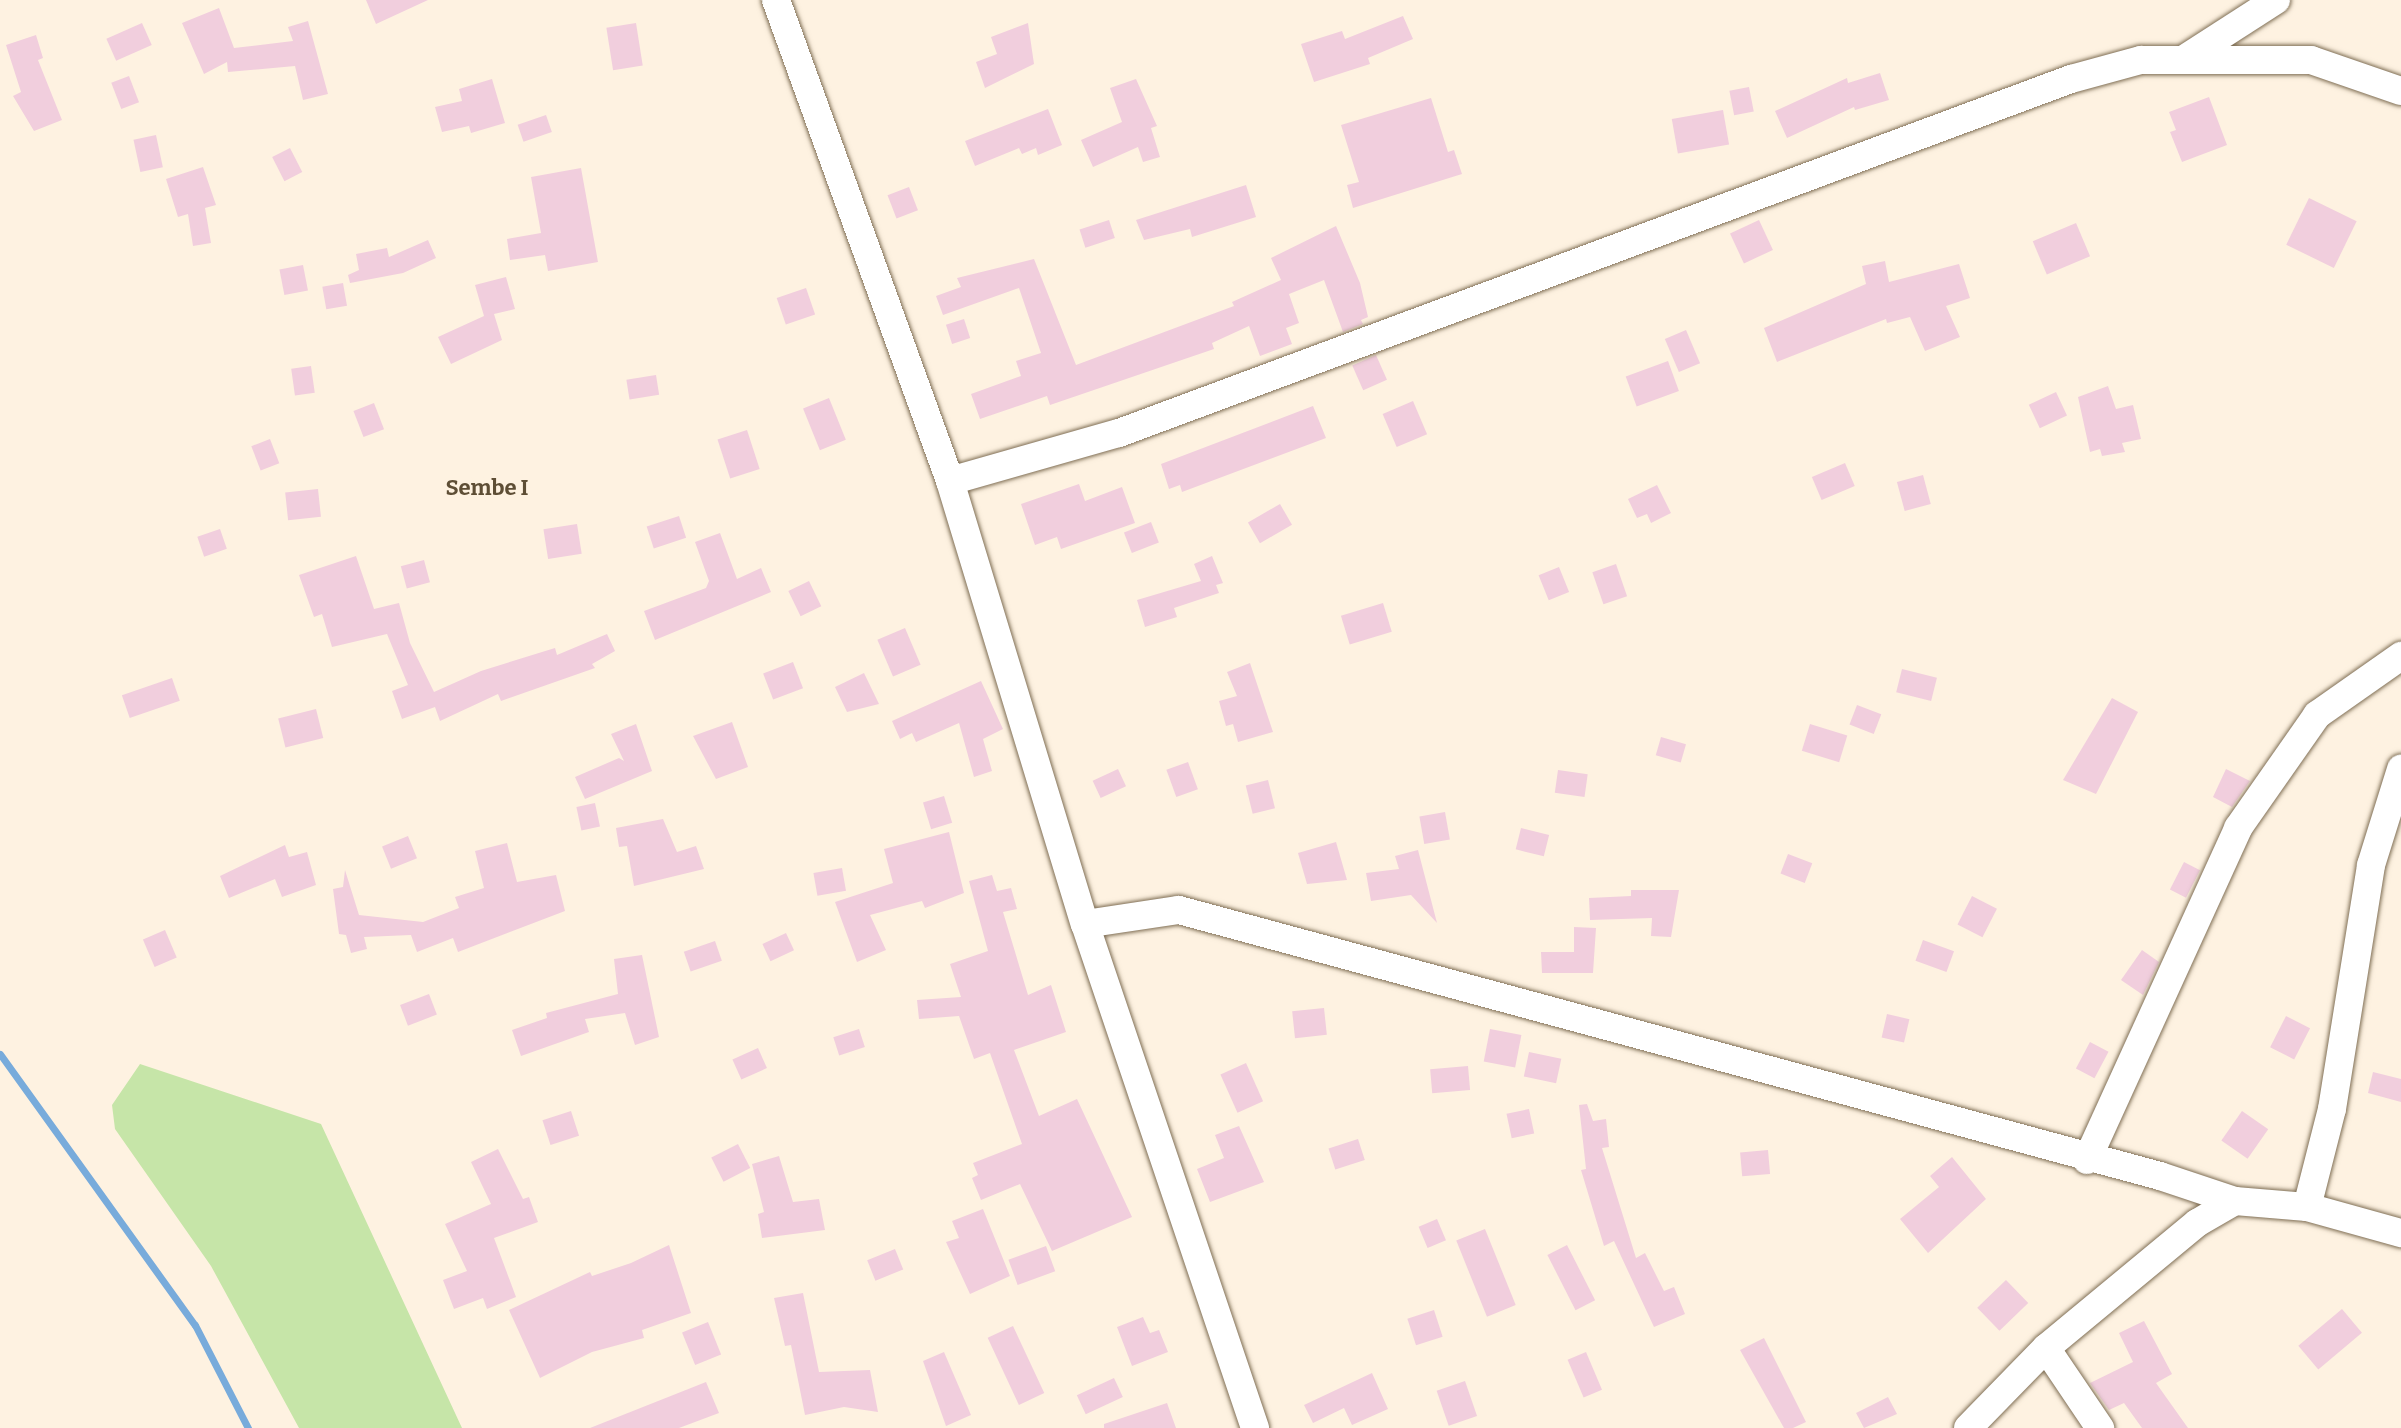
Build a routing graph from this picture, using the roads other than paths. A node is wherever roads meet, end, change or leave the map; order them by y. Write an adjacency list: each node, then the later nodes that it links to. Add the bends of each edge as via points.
1 (776, 0): 5 (street)
2 (2276, 0): 3 (street)
3 (2186, 58): 4 (street, via 2311,60); 5 (street, via 2141,60 2071,79 1119,433)
4 (2401, 91)
5 (950, 481): 8 (street)
6 (2401, 656): 9 (street, via 2317,715 2238,828)
7 (2401, 769): 11 (street, via 2371,865 2332,1109)
8 (1085, 924): 9 (street, via 1179,910); 14 (street)
9 (2087, 1160): 10 (street, via 2160,1176)
10 (2235, 1201): 11 (street); 13 (street, via 2197,1223)
11 (2307, 1207): 12 (street)
12 (2401, 1233)
13 (2046, 1348): 15 (street); 16 (street)
14 (1255, 1428)
15 (1968, 1428)
16 (2100, 1428)

